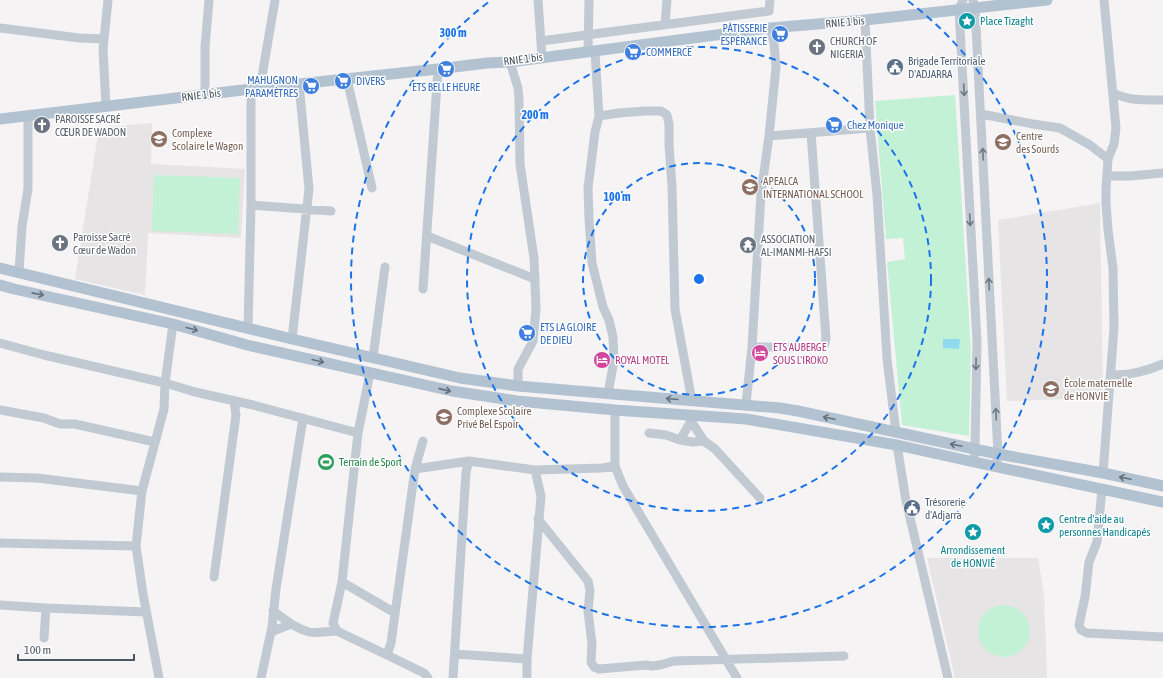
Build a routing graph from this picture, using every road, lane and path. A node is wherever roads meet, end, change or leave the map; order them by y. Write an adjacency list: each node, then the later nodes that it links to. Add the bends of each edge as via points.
1 (108, 0): 17 (street)
2 (209, 0): 27 (street)
3 (275, 0): 25 (street)
4 (538, 0): 18 (street)
5 (589, 0): 16 (street)
6 (667, 0): 13 (street)
7 (770, 0): 13 (street, via 769,11)
8 (1046, 0): 10 (main road, RNIE 1 bis)
9 (1104, 0): 26 (street)
10 (974, 4): 11 (main road, RNIE 1 bis); 30 (street)
11 (961, 5): 12 (main road, RNIE 1 bis); 55 (street, one-way to 55)
12 (865, 20): 15 (main road, RNIE 1 bis); 34 (street)
13 (666, 24): 16 (street)
14 (0, 28): 17 (street)
15 (770, 28): 19 (main road, RNIE 1 bis); 36 (street, via 776,67)
16 (589, 34): 18 (street); 19 (street)
17 (104, 39): 29 (street)
18 (541, 41): 20 (street)
19 (591, 52): 20 (main road, RNIE 1 bis); 32 (street)
20 (542, 57): 21 (main road, RNIE 1 bis)
21 (510, 62): 22 (main road, RNIE 1 bis); 48 (street, via 518,88 520,164)
22 (438, 69): 23 (main road, RNIE 1 bis); 44 (street)
23 (347, 79): 24 (main road, RNIE 1 bis); 40 (street)
24 (299, 84): 25 (main road, RNIE 1 bis); 42 (street, via 309,189)
25 (255, 88): 27 (main road, RNIE 1 bis); 41 (street)
26 (1113, 93): 28 (street, via 1124,98); 37 (street, via 1116,128)
27 (205, 94): 29 (main road, RNIE 1 bis)
28 (1163, 100)
29 (106, 107): 31 (main road, RNIE 1 bis)
30 (981, 114): 37 (street, via 1060,128 1090,145); 54 (street, one-way to 30)
31 (28, 115): 33 (main road, RNIE 1 bis); 47 (street, via 28,189)
32 (599, 116): 64 (street, via 588,188 592,263 613,337 614,360); 66 (street, via 645,111 661,111 667,115 672,186 675,309)
33 (0, 119)
34 (870, 128): 35 (street); 74 (street, via 877,195 887,359)
35 (811, 133): 36 (street); 57 (street, via 825,344 820,347)
36 (769, 136): 57 (street, via 761,194)
37 (1108, 160): 39 (street)
38 (1163, 173): 39 (street)
39 (1108, 176): 61 (street, via 1106,203 1113,268 1114,328)
40 (372, 188)
41 (250, 205): 42 (street); 52 (street)
42 (307, 209): 43 (street); 53 (street)
43 (331, 211)
44 (427, 236): 48 (street); 50 (street)
45 (385, 267): 58 (street)
46 (0, 268): 47 (main road)
47 (19, 272): 52 (main road)
48 (535, 279): 63 (street, via 533,341 518,369)
49 (0, 285): 51 (main road, one-way to 51)
50 (423, 289)
51 (173, 324): 60 (main road, one-way to 60, via 247,345); 62 (street)
52 (248, 328): 53 (main road)
53 (292, 339): 58 (main road)
54 (992, 341): 55 (street); 83 (street, one-way to 54)
55 (977, 342): 82 (street, one-way to 82)
56 (0, 343): 62 (street)
57 (752, 347): 68 (street)
58 (373, 357): 63 (main road, via 460,378)
59 (1163, 364): 61 (street, via 1125,374)
60 (370, 373): 70 (main road, one-way to 70, via 452,391 517,401); 75 (street)
61 (1111, 374): 92 (street)
62 (165, 383): 65 (street); 80 (street, via 164,409)
63 (518, 386): 64 (main road)
64 (608, 394): 66 (main road, one-way to 64)
65 (234, 401): 67 (street); 71 (street)
66 (692, 401): 68 (main road)
67 (246, 404): 71 (street); 72 (street)
68 (746, 404): 74 (main road, one-way to 68, via 798,411)
69 (0, 410): 80 (street)
70 (615, 410): 73 (main road); 87 (street)
71 (236, 415): 102 (street)
72 (303, 418): 75 (street); 106 (street)
73 (690, 418): 77 (street); 79 (street); 81 (main road, via 746,420)
74 (896, 432): 82 (main road, one-way to 74)
75 (358, 433): 103 (street)
76 (649, 433): 77 (street)
77 (680, 440): 79 (street)
78 (423, 441): 89 (street)
79 (704, 441): 97 (street, via 715,449)
80 (155, 442): 96 (street)
81 (897, 445): 85 (main road); 125 (street, via 906,501)
82 (975, 449): 83 (main road); 85 (street)
83 (998, 454): 88 (street); 92 (main road)
84 (469, 461): 86 (street); 90 (street); 91 (street)
85 (974, 462): 88 (main road)
86 (459, 463): 89 (street); 91 (street)
87 (615, 466): 90 (street); 118 (street, via 623,486)
88 (996, 467): 95 (main road)
89 (415, 469): 108 (street)
90 (535, 470): 99 (street, via 541,496)
91 (466, 472): 114 (street)
92 (1103, 473): 94 (main road, one-way to 92)
93 (0, 477): 96 (street, via 37,478)
94 (1163, 486)
95 (1102, 489): 98 (main road); 112 (street, via 1097,542 1089,562 1078,625 1087,633)
96 (142, 491): 101 (street)
97 (760, 498)
98 (1163, 502)
99 (538, 519): 117 (street); 118 (street, via 588,581 591,662 594,667 599,669 656,665 674,661)
100 (0, 543): 101 (street)
101 (136, 546): 107 (street)
102 (214, 576)
103 (342, 582): 108 (street); 110 (street, via 333,623)
104 (0, 605): 105 (street)
105 (46, 608): 107 (street); 113 (street)
106 (273, 611): 109 (street); 111 (street)
107 (146, 612): 119 (street)
108 (395, 613): 115 (street)
109 (291, 624): 110 (street, via 309,632); 111 (street)
110 (337, 631): 115 (street)
111 (271, 632): 120 (street)
112 (1163, 637)
113 (44, 638)
114 (455, 654): 117 (street); 122 (street)
115 (387, 655): 121 (street, via 424,673)
116 (844, 656): 118 (street)
117 (527, 659): 123 (street)
118 (727, 661): 124 (street)
119 (159, 678)
120 (261, 678)
121 (428, 678)
122 (453, 678)
123 (527, 678)
124 (737, 678)
125 (948, 678)

